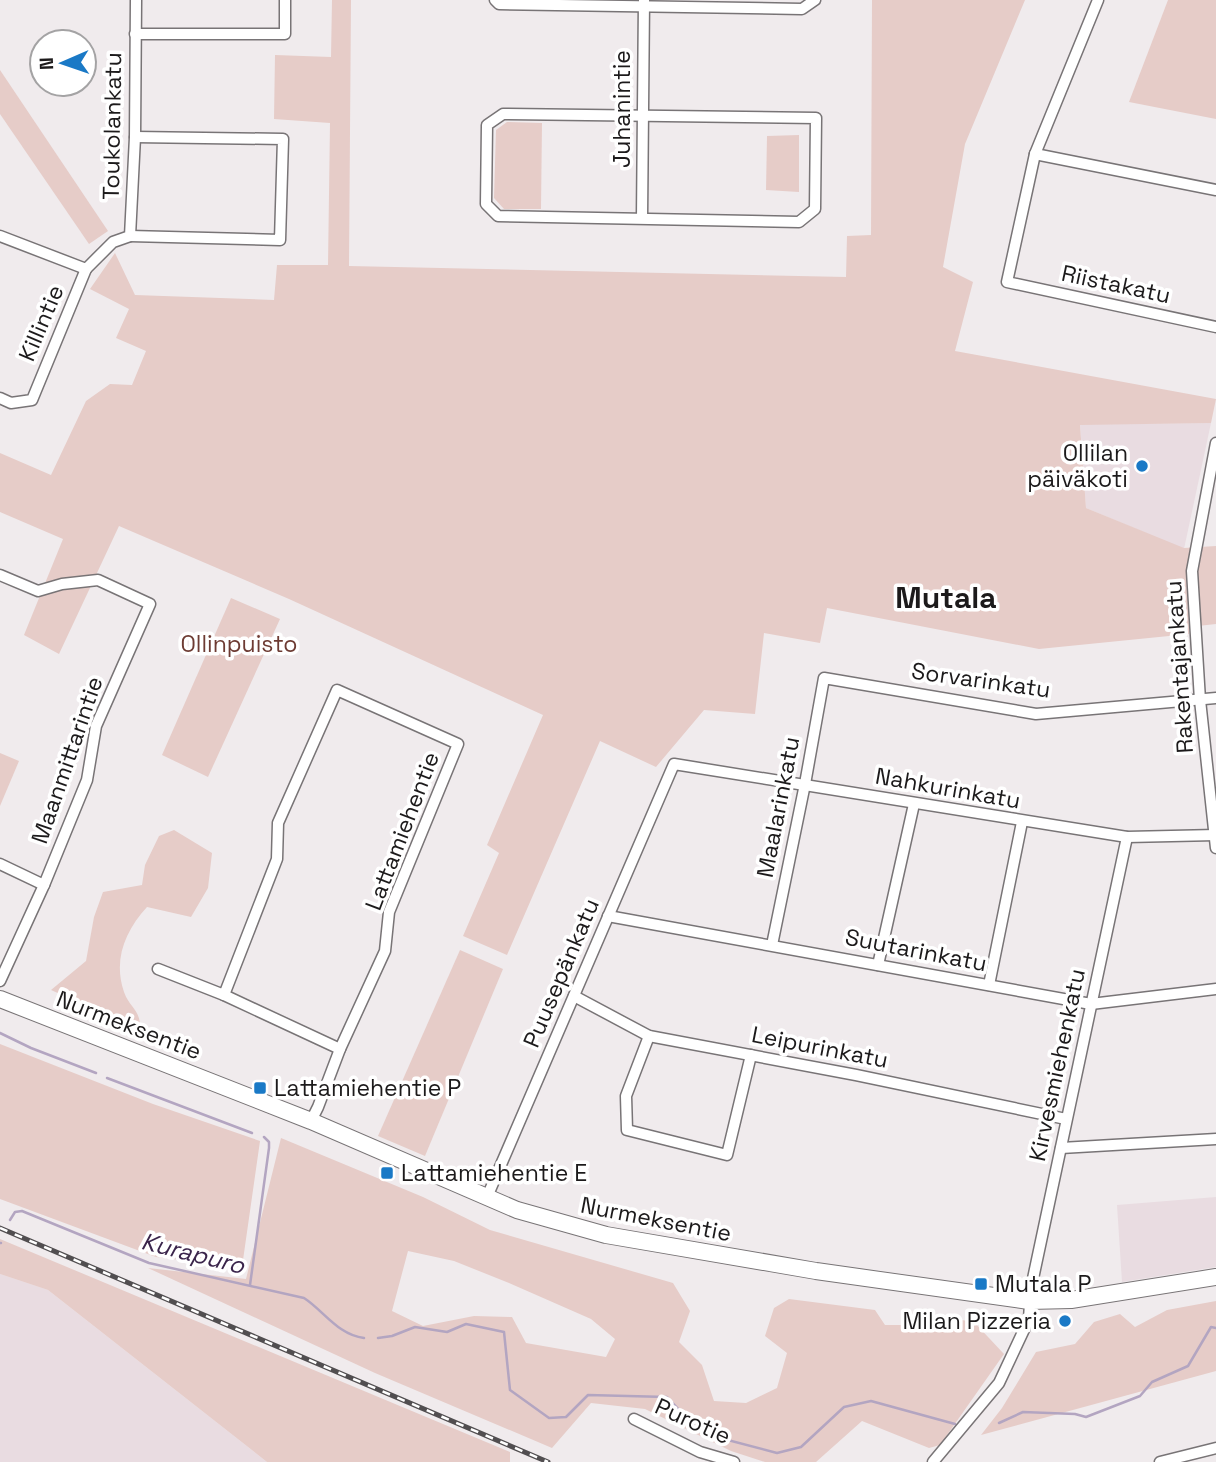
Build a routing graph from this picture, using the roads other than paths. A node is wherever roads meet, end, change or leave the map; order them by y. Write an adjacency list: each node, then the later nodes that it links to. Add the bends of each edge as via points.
1 (136, 0): 7 (street, Toukolankatu)
2 (285, 0): 7 (street, via 285,34)
3 (495, 0): 6 (street, via 499,4)
4 (815, 0): 6 (street, via 802,9)
5 (1098, 0): 10 (street)
6 (644, 4): 8 (street, Juhanintie)
7 (135, 34): 9 (street, Toukolankatu)
8 (643, 117): 12 (street, Juhanintie); 12 (street, via 503,114 487,125 486,177 486,204 498,216); 12 (street, via 816,118 815,209 799,222)
9 (135, 137): 14 (street, Toukolankatu); 14 (street, via 283,139 280,240)
10 (1035, 154): 11 (street); 16 (street, Riistakatu, via 1007,282)
11 (1216, 190)
12 (642, 218)
13 (0, 236): 15 (street)
14 (130, 236): 15 (street, via 113,242)
15 (86, 269): 17 (street, Killintie, via 32,400 11,403)
16 (1216, 327)
17 (0, 398)
18 (1216, 443): 22 (street, Rakentajankatu, via 1192,571)
19 (0, 575): 31 (street, Maanmittarintie, via 38,591 98,580 150,604 96,726 87,780)
20 (824, 678): 22 (street, Sorvarinkatu, via 1036,714); 24 (street, Maalarinkatu)
21 (1216, 698): 22 (street, Sorvarinkatu)
22 (1200, 700): 27 (street, Rakentajankatu)
23 (674, 764): 24 (street, Nahkurinkatu); 32 (street, Puusepänkatu)
24 (806, 785): 25 (street, Nahkurinkatu); 33 (street, Maalarinkatu)
25 (914, 804): 26 (street, Nahkurinkatu); 34 (street)
26 (1022, 822): 28 (street, Nahkurinkatu); 37 (street)
27 (1215, 835): 28 (street, Nahkurinkatu); 29 (street, Rakentajankatu)
28 (1127, 837): 42 (street, Kirvesmiehenkatu)
29 (1216, 848)
30 (0, 864): 31 (street)
31 (44, 885): 36 (street, Maanmittarintie)
32 (608, 916): 33 (street, Suutarinkatu); 40 (street, Puusepänkatu)
33 (772, 945): 34 (street, Suutarinkatu)
34 (878, 965): 37 (street, Suutarinkatu)
35 (158, 969): 39 (street)
36 (0, 981)
37 (989, 985): 42 (street, Suutarinkatu)
38 (1216, 989): 42 (street, Suutarinkatu)
39 (224, 995): 44 (street); 44 (street, Lattamiehentie, via 277,859 278,823 337,690 458,744 389,912 385,951)
40 (574, 996): 43 (street, Leipurinkatu); 50 (street, Puusepänkatu)
41 (0, 999): 47 (street, Nurmeksentie)
42 (1091, 1004): 46 (street, Kirvesmiehenkatu)
43 (649, 1036): 45 (street, Leipurinkatu); 45 (street, via 626,1096 626,1130 727,1155)
44 (340, 1049): 47 (street, Lattamiehentie)
45 (751, 1055): 46 (street, Leipurinkatu)
46 (1066, 1119): 49 (street, Kirvesmiehenkatu)
47 (311, 1121): 50 (street, Nurmeksentie)
48 (1216, 1139): 49 (street)
49 (1061, 1148): 52 (street, Kirvesmiehenkatu)
50 (487, 1198): 52 (street, Nurmeksentie, via 606,1235)
51 (1216, 1277): 52 (street, Nurmeksentie, via 1071,1300)
52 (1030, 1301): 56 (street, Kirvesmiehenkatu, via 1029,1319 999,1384)
53 (634, 1419): 55 (street, Purotie, via 700,1452)
54 (1216, 1448): 57 (street)
55 (734, 1462)
56 (935, 1462)
57 (1160, 1462)

